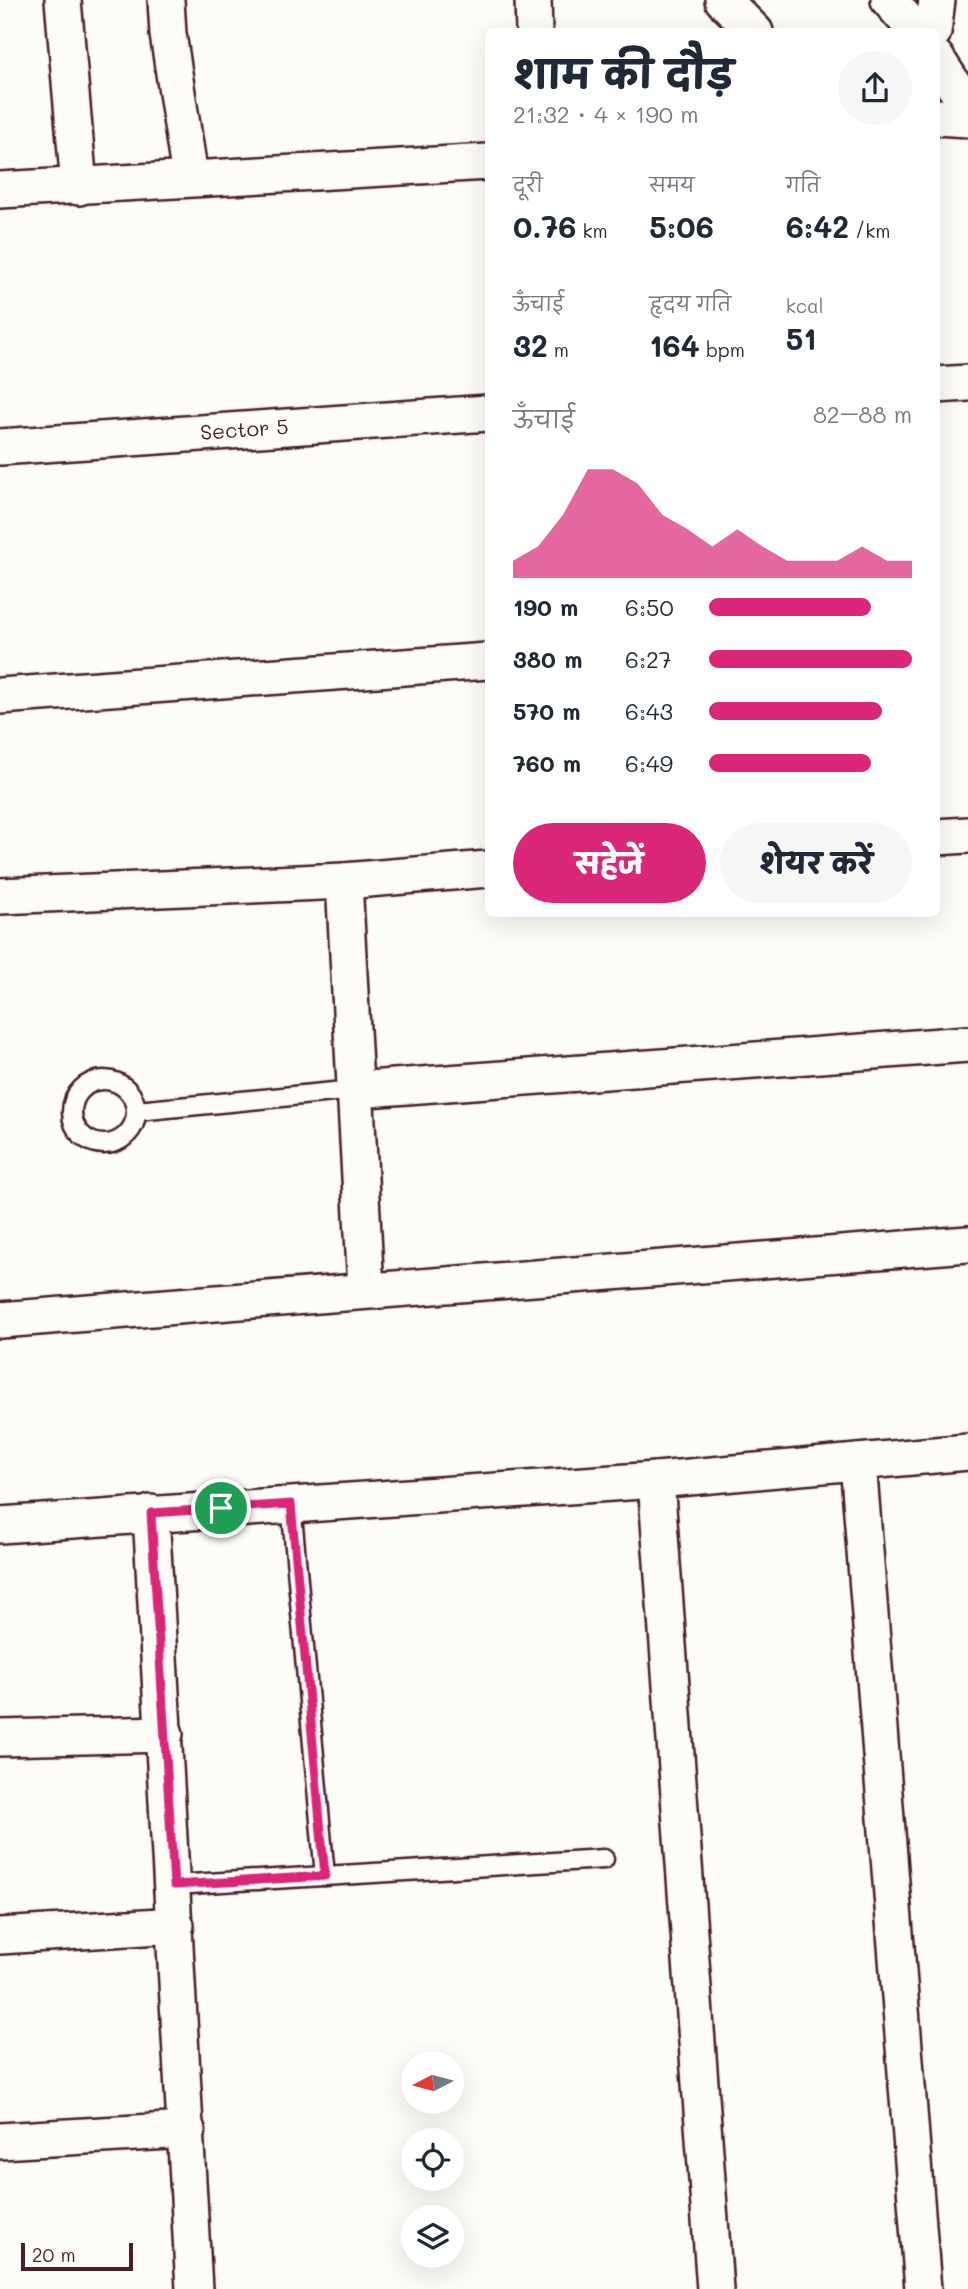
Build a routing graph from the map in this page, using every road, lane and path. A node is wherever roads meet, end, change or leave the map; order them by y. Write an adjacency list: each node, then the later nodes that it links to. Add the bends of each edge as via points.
1 (63, 0): 17 (street)
2 (166, 0): 16 (street)
3 (533, 0): 7 (street)
4 (723, 0): 8 (street)
5 (889, 0): 9 (street)
6 (937, 0): 10 (street)
7 (534, 28)
8 (751, 28)
9 (914, 28)
10 (934, 28)
11 (940, 64): 12 (street)
12 (968, 107)
13 (940, 117): 14 (street)
14 (968, 119)
15 (485, 162): 16 (street)
16 (190, 177): 17 (street)
17 (79, 187): 18 (street)
18 (0, 190)
19 (968, 383): 20 (street)
20 (940, 385)
21 (485, 413): 22 (street, Sector 5)
22 (0, 447)
23 (485, 661): 24 (street)
24 (0, 696)
25 (968, 835): 26 (street)
26 (940, 837)
27 (485, 869): 28 (street)
28 (344, 881): 29 (street); 31 (street)
29 (0, 896)
30 (968, 1044): 31 (street)
31 (354, 1090): 32 (lane); 34 (street)
32 (136, 1111)
33 (968, 1244): 34 (street)
34 (366, 1289): 35 (street)
35 (0, 1320)
36 (968, 1452): 37 (street)
37 (858, 1461): 38 (street); 53 (street)
38 (656, 1480): 39 (street); 52 (street)
39 (291, 1504): 40 (street); 45 (lane)
40 (151, 1513): 41 (street); 42 (street)
41 (0, 1525)
42 (165, 1734): 43 (street); 46 (street)
43 (0, 1738)
44 (604, 1859): 45 (lane)
45 (325, 1876): 46 (lane)
46 (174, 1885): 47 (street)
47 (176, 1925): 48 (street); 49 (street)
48 (0, 1936)
49 (187, 2130): 50 (street); 51 (street)
50 (0, 2141)
51 (194, 2289)
52 (715, 2289)
53 (923, 2289)

